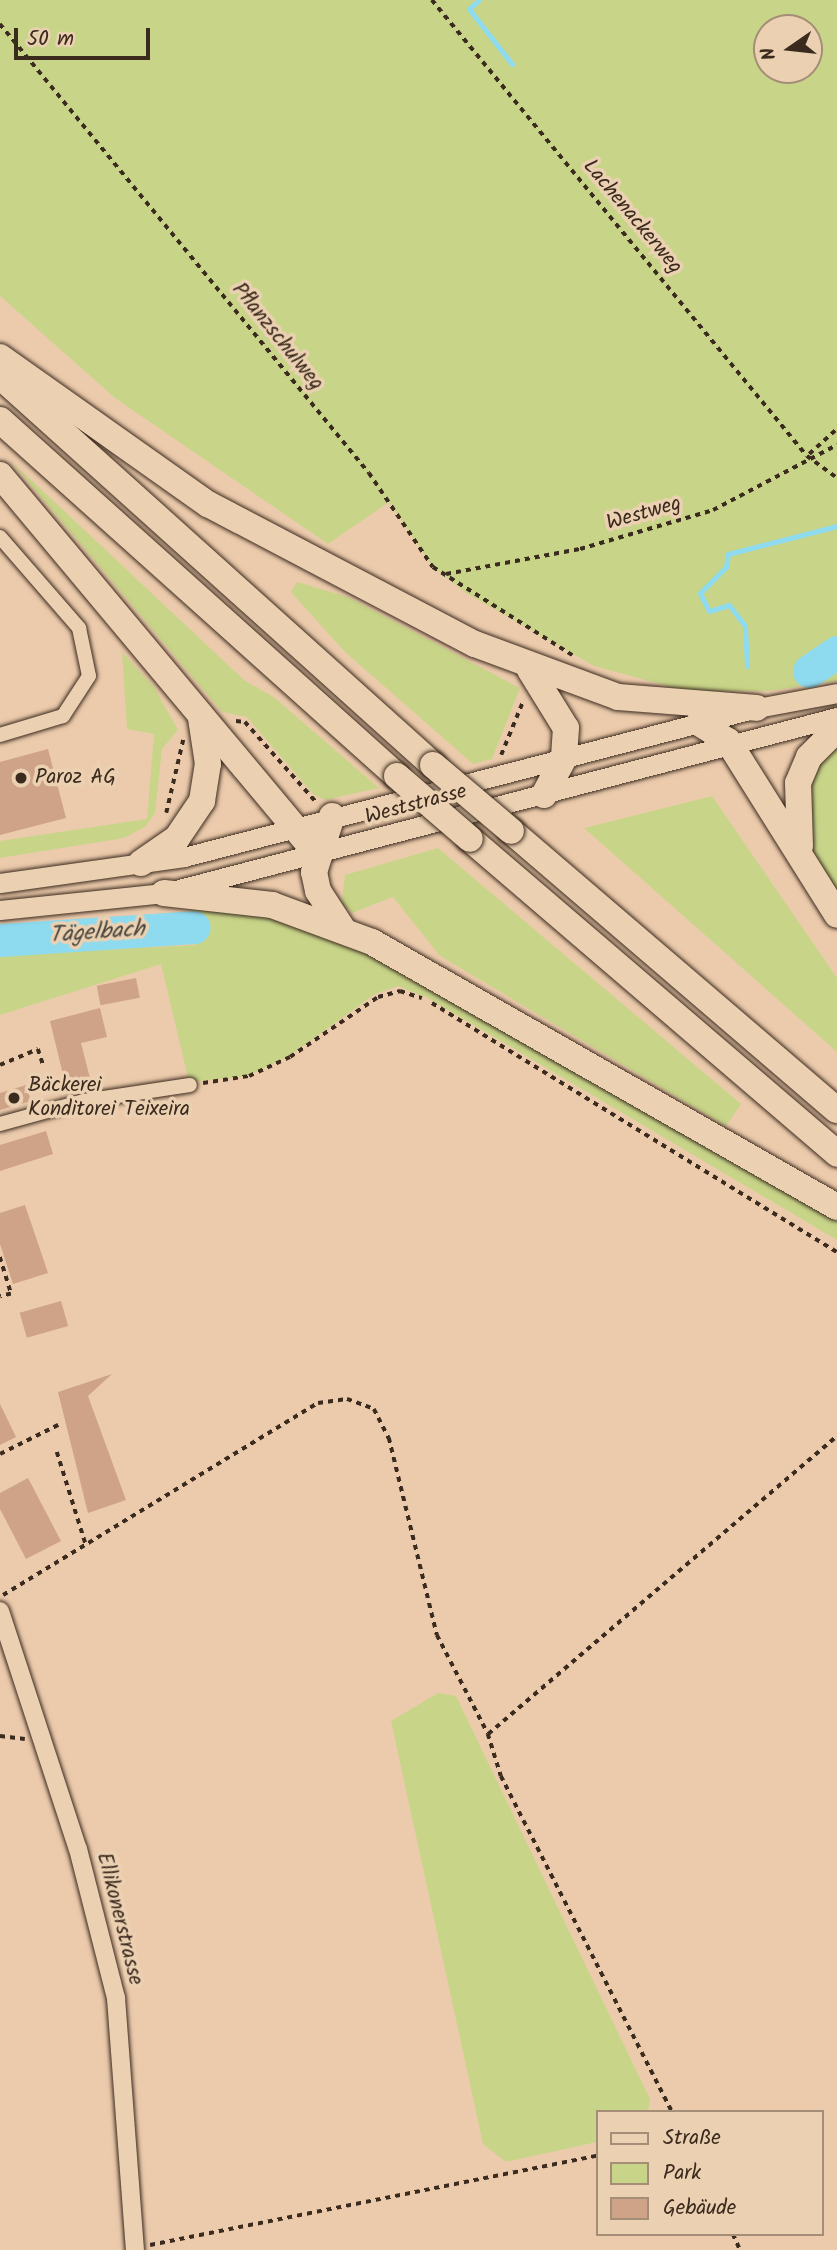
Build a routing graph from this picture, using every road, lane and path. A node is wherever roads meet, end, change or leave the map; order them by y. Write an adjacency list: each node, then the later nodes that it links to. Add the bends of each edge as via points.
1 (432, 0): 8 (path, Lachenackerweg)
2 (0, 24): 12 (path, Pflanzschulweg, via 369,473 433,567)
3 (0, 357): 14 (highway, via 208,504)
4 (0, 376): 40 (highway, bridge, via 433,765)
5 (0, 421): 42 (highway, bridge, via 397,776)
6 (837, 429): 8 (path)
7 (837, 445): 8 (path, Westweg)
8 (807, 456): 10 (path, Lachenackerweg); 12 (path, Westweg, via 713,510 580,549)
9 (0, 475): 17 (highway)
10 (837, 478)
11 (0, 537): 21 (street, via 79,628 89,676 63,716)
12 (446, 574): 13 (path, Pflanzschulweg, via 466,593)
13 (548, 645)
14 (529, 668): 16 (highway, via 638,701); 24 (highway, via 562,714)
15 (837, 693): 16 (main road, Weststrasse)
16 (757, 708): 19 (main road, Weststrasse)
17 (199, 713): 28 (highway); 30 (highway, via 208,764 202,801 177,838)
18 (837, 717): 23 (main road, Weststrasse)
19 (699, 723): 23 (highway); 24 (main road, Weststrasse)
20 (837, 729): 32 (highway, via 809,757 796,792 797,834)
21 (0, 735)
22 (186, 736): 27 (path, via 174,756)
23 (728, 741): 25 (main road, Weststrasse); 32 (highway)
24 (564, 758): 25 (highway); 26 (main road, Weststrasse)
25 (544, 795): 29 (main road, Weststrasse)
26 (332, 816): 28 (main road, Weststrasse); 29 (highway)
27 (162, 824)
28 (296, 825): 29 (highway); 30 (main road, Weststrasse)
29 (317, 854): 33 (main road, Weststrasse); 36 (highway, via 318,891)
30 (141, 863): 31 (main road, Weststrasse)
31 (0, 883)
32 (816, 883): 35 (highway)
33 (164, 893): 34 (main road, Weststrasse); 36 (highway, via 247,900)
34 (0, 910)
35 (837, 915)
36 (342, 928): 43 (highway, via 475,998)
37 (0, 1065): 38 (path, via 38,1049)
38 (44, 1067)
39 (190, 1085): 41 (street, via 84,1101); 44 (path, via 249,1076 290,1057 378,997 400,991 420,996)
40 (837, 1110)
41 (0, 1124)
42 (837, 1154)
43 (837, 1207)
44 (837, 1252)
45 (0, 1257): 46 (path, via 11,1294)
46 (0, 1297)
47 (58, 1425): 50 (path)
48 (837, 1436): 54 (path)
49 (57, 1452): 51 (path)
50 (0, 1454)
51 (86, 1545): 52 (path); 54 (path, via 318,1403 347,1399 374,1409 389,1438 437,1635)
52 (0, 1597)
53 (0, 1611): 56 (street, Ellikonerstrasse)
54 (488, 1734): 57 (path, via 500,1776)
55 (0, 1736): 56 (path)
56 (41, 1741): 59 (street, Ellikonerstrasse, via 78,1849 116,1998)
57 (671, 2110)
58 (596, 2156): 59 (path)
59 (132, 2250)

